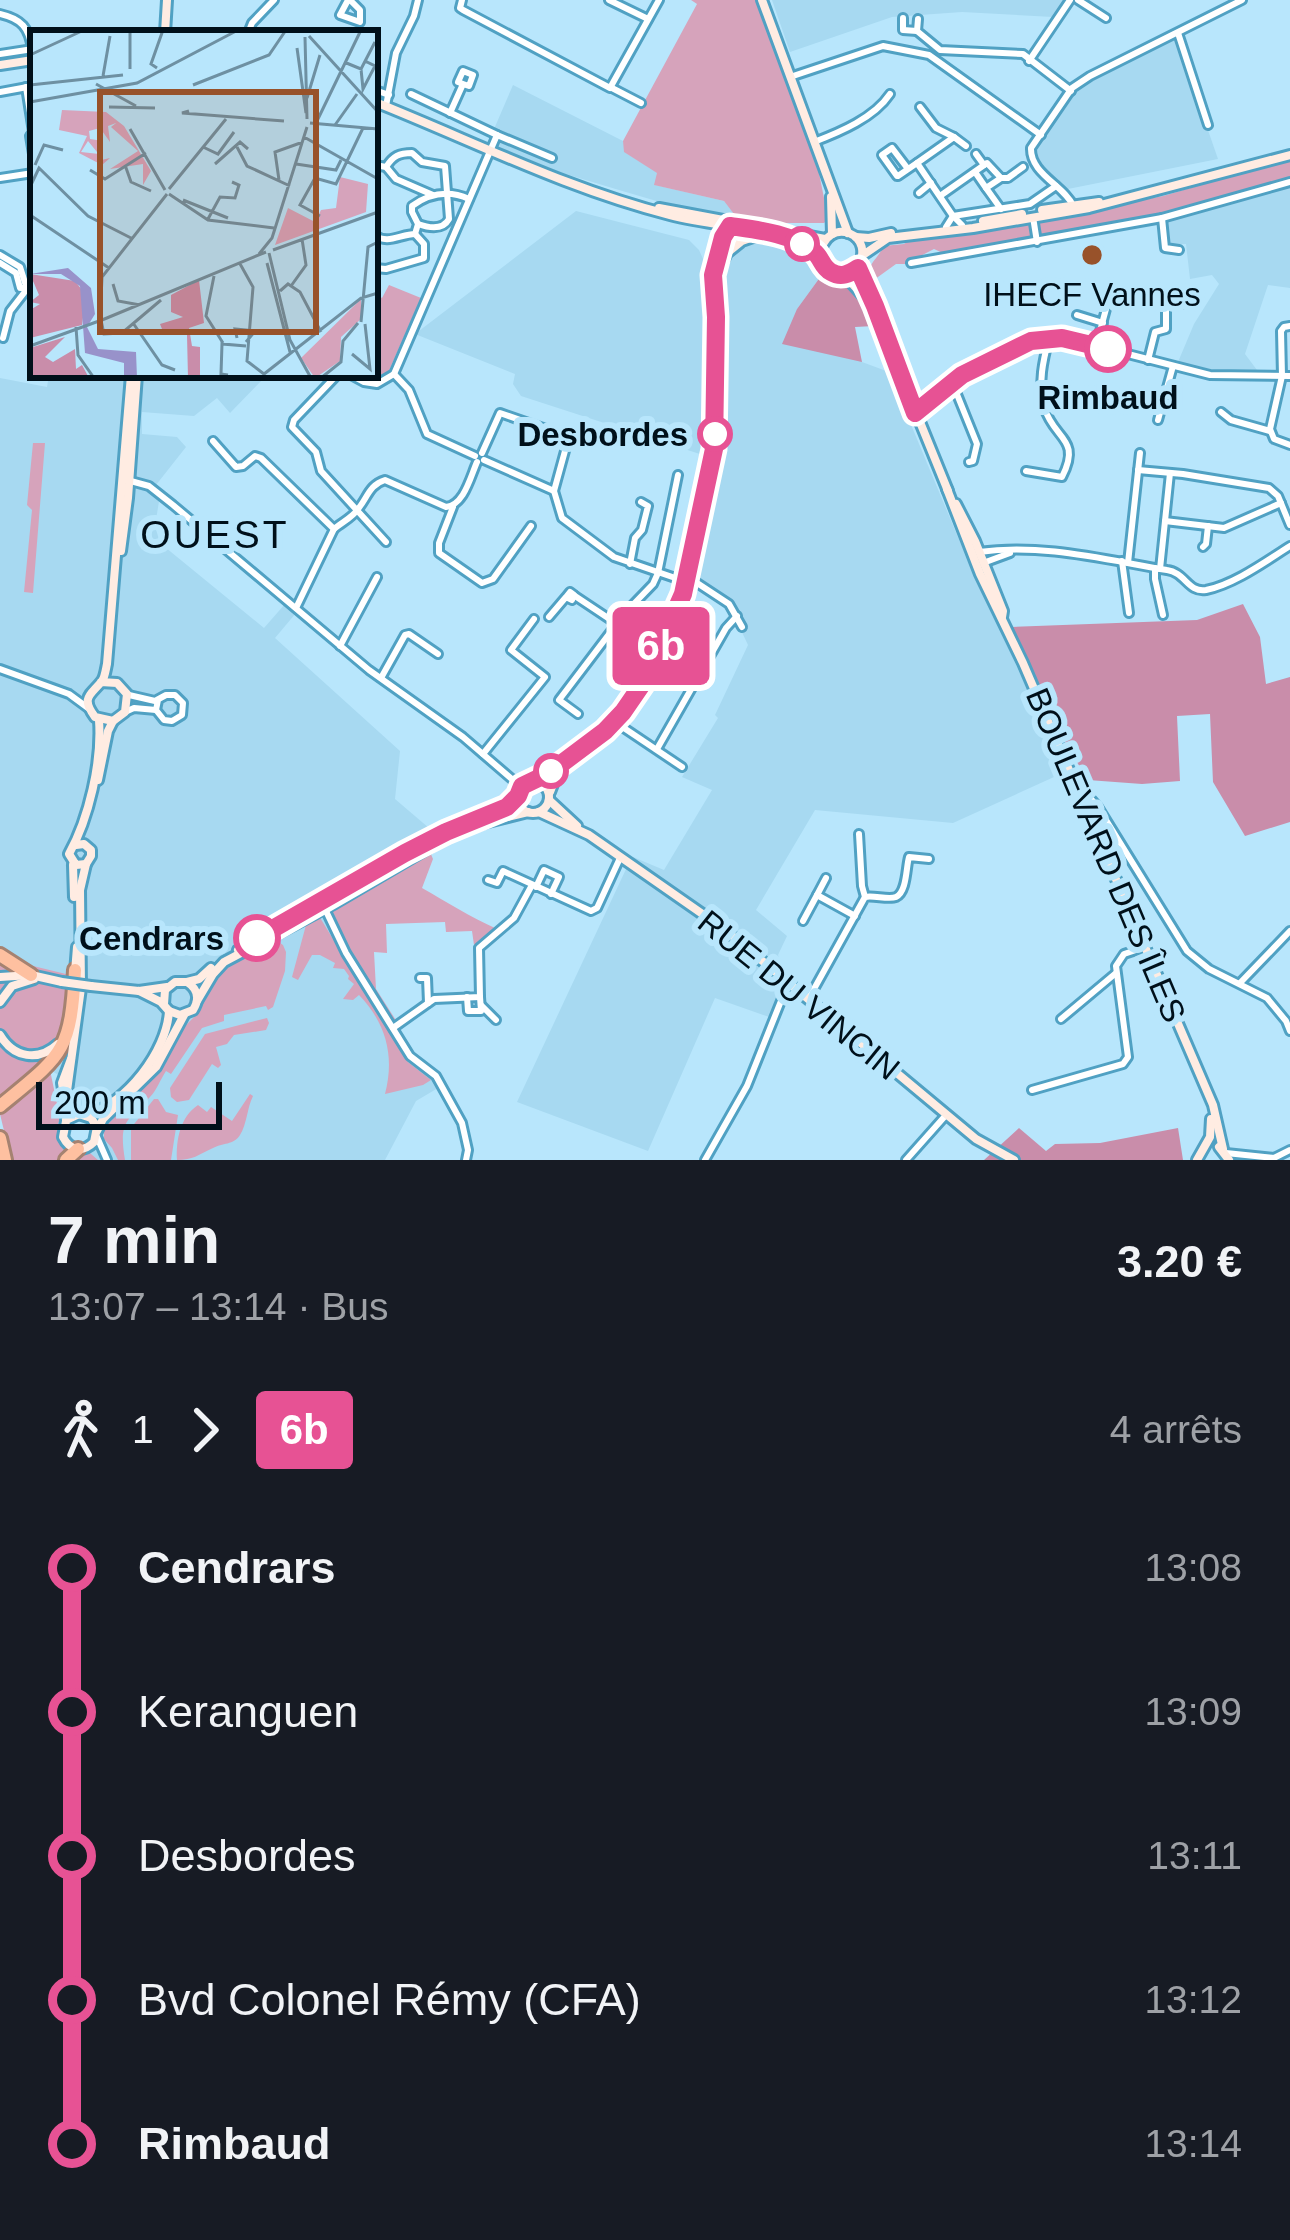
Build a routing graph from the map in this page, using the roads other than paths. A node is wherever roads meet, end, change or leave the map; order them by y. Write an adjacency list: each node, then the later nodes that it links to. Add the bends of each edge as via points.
1 (167, 0): 15 (main road)
2 (274, 0): 16 (street)
3 (418, 0): 34 (street)
4 (462, 0): 28 (street, via 463,10)
5 (609, 0): 13 (street)
6 (659, 0): 13 (street)
7 (763, 0): 25 (main road)
8 (1074, 0): 12 (street); 23 (street)
9 (1242, 0): 19 (street)
10 (0, 14): 18 (street)
11 (903, 18): 17 (street, via 903,30)
12 (1106, 18)
13 (649, 19): 28 (street)
14 (918, 19): 17 (street)
15 (165, 30)
16 (250, 30)
17 (917, 31): 23 (street, via 940,50)
18 (30, 33)
19 (1178, 33): 30 (street); 40 (street)
20 (30, 49): 21 (street)
21 (0, 54)
22 (30, 61): 24 (main road)
23 (1029, 61): 30 (street)
24 (0, 65)
25 (790, 77): 42 (street, via 884,46 929,55); 44 (main road)
26 (464, 84): 39 (street)
27 (29, 87): 31 (street)
28 (612, 88): 36 (street)
29 (378, 91): 34 (street)
30 (1071, 91): 42 (street)
31 (0, 92)
32 (411, 94): 39 (street)
33 (890, 94): 44 (street)
34 (389, 95): 37 (street)
35 (378, 103): 37 (main road)
36 (641, 103)
37 (386, 106): 46 (main road)
38 (920, 107): 43 (street)
39 (450, 113): 41 (street)
40 (1208, 125)
41 (497, 135): 46 (street); 49 (street)
42 (1041, 135): 63 (street, via 1031,159)
43 (954, 137): 45 (street); 50 (street)
44 (814, 142): 59 (main road)
45 (966, 146)
46 (490, 152): 69 (street); 70 (main road)
47 (976, 154): 51 (street)
48 (1290, 155): 71 (main road, via 1179,187)
49 (552, 158)
50 (917, 163): 55 (street); 62 (street)
51 (984, 165): 56 (street); 60 (street)
52 (378, 166): 53 (street)
53 (386, 167): 65 (street, via 404,153 441,164); 67 (street)
54 (1024, 167): 60 (street)
55 (908, 169): 55 (street, via 893,149 882,155 897,176)
56 (975, 172): 64 (street); 68 (street)
57 (30, 173): 58 (street)
58 (0, 178)
59 (828, 178): 83 (main road); 85 (main road)
60 (1001, 178): 64 (street)
61 (1290, 182): 75 (street)
62 (931, 184): 66 (street); 68 (street)
63 (1057, 185): 71 (street); 72 (street, via 1030,204)
64 (986, 188): 72 (street)
65 (446, 193): 67 (street); 69 (street); 78 (street, via 447,223)
66 (919, 193)
67 (433, 195): 78 (street, via 412,206)
68 (940, 196): 73 (street)
69 (470, 199): 110 (street)
70 (640, 205): 76 (main road); 77 (main road)
71 (1070, 205): 74 (main road); 79 (main road)
72 (1001, 209): 73 (street)
73 (953, 216): 79 (street); 81 (street)
74 (1033, 217): 88 (street); 90 (main road, via 888,238)
75 (1162, 218): 88 (street); 89 (street, via 1165,248)
76 (709, 223): 80 (main road); 87 (main road)
77 (746, 223): 80 (main road); 85 (main road)
78 (418, 224): 82 (street)
79 (962, 225): 81 (main road)
80 (730, 226): 84 (main road); 87 (main road)
81 (946, 227): 83 (main road)
82 (416, 234): 86 (street); 94 (street, via 424,258)
83 (852, 235): 85 (main road); 90 (main road)
84 (782, 236): 91 (main road); 98 (main road, via 754,236 734,247 719,268)
85 (828, 236): 91 (main road)
86 (378, 237)
87 (722, 241): 98 (main road)
88 (1037, 242): 93 (street)
89 (1179, 250)
90 (863, 255): 95 (main road)
91 (820, 256): 96 (main road)
92 (0, 259): 97 (street, via 20,267)
93 (910, 263)
94 (378, 268)
95 (858, 268): 96 (main road); 102 (main road, BOULEVARD DES ÎLES)
96 (843, 275): 102 (main road, BOULEVARD DES ÎLES)
97 (29, 288): 105 (street, via 10,311)
98 (715, 295): 151 (main road, via 714,449)
99 (1196, 303): 108 (street, via 1166,305 1166,329 1155,332)
100 (1106, 310): 103 (street)
101 (1077, 315): 103 (street)
102 (879, 322): 119 (main road, BOULEVARD DES ÎLES)
103 (1103, 322): 107 (street)
104 (1290, 326): 111 (street, via 1281,331)
105 (4, 338)
106 (1048, 338): 107 (street); 115 (street); 117 (street)
107 (1096, 346): 108 (street)
108 (1148, 360): 109 (street)
109 (1174, 366): 111 (street); 120 (street)
110 (394, 374): 114 (street, via 377,384); 125 (street, via 427,434)
111 (1286, 376): 121 (street)
112 (134, 378): 131 (main road)
113 (333, 378): 136 (street, via 292,427)
114 (357, 378)
115 (952, 382): 119 (street); 126 (street, via 977,445)
116 (1070, 396): 117 (street)
117 (1043, 401): 128 (street, via 1070,445 1065,473)
118 (1221, 412): 121 (street)
119 (915, 413): 145 (main road, BOULEVARD DES ÎLES)
120 (1158, 419)
121 (1270, 431): 123 (street)
122 (213, 441): 141 (street, via 236,467 258,456)
123 (1290, 445)
124 (1140, 453): 127 (street)
125 (479, 458): 132 (street); 132 (street, via 500,413 566,436); 135 (street)
126 (969, 462)
127 (1138, 470): 129 (street); 146 (street)
128 (1026, 471)
129 (1170, 473): 134 (street, via 1269,488); 137 (street)
130 (678, 475): 149 (street)
131 (127, 479): 152 (street, via 149,486); 164 (main road); 165 (main road, via 113,617)
132 (554, 491): 147 (street, via 566,522)
133 (641, 502): 147 (street, via 648,506)
134 (1281, 503): 139 (street, via 1224,528); 140 (street)
135 (453, 507): 136 (street, via 385,480); 138 (street, via 439,553 477,582 493,579)
136 (358, 509): 141 (street); 142 (street)
137 (1165, 521): 139 (street); 148 (street)
138 (531, 526)
139 (1208, 526): 144 (street)
140 (1290, 526)
141 (334, 529): 152 (street)
142 (386, 542)
143 (1290, 546): 148 (street, via 1203,591)
144 (1204, 547)
145 (978, 558): 146 (street, via 1040,550); 184 (main road, BOULEVARD DES ÎLES)
146 (1125, 562): 148 (street); 153 (street)
147 (630, 564): 149 (street)
148 (1158, 568): 154 (street)
149 (658, 572): 151 (street); 158 (street)
150 (377, 577): 160 (street)
151 (687, 579): 155 (street); 175 (main road, via 645,680)
152 (296, 608): 160 (street)
153 (1129, 613)
154 (1162, 615)
155 (737, 616): 159 (street); 177 (street)
156 (549, 617): 158 (street, via 570,597)
157 (534, 619): 178 (street, via 511,648 545,677)
158 (617, 624): 172 (street, via 558,699)
159 (742, 627)
160 (340, 646): 163 (street)
161 (438, 654): 163 (street, via 407,634)
162 (0, 669): 168 (street)
163 (381, 678): 178 (street)
164 (101, 682): 165 (main road); 166 (main road)
165 (117, 683): 167 (main road)
166 (91, 691): 168 (street); 170 (main road)
167 (127, 694): 169 (street); 171 (main road)
168 (70, 695): 170 (street)
169 (157, 705): 169 (street, via 168,722 183,711 176,695); 171 (street)
170 (90, 710): 173 (main road)
171 (125, 712): 174 (main road)
172 (578, 713)
173 (98, 719): 174 (main road); 189 (main road)
174 (112, 721): 189 (main road)
175 (615, 722): 176 (main road); 177 (street)
176 (581, 749): 181 (main road); 183 (main road)
177 (657, 749): 179 (street)
178 (483, 754): 180 (street)
179 (682, 767)
180 (513, 780): 181 (street); 182 (street)
181 (533, 781): 182 (main road); 183 (main road)
182 (518, 794): 185 (main road); 214 (main road)
183 (549, 796): 186 (main road); 187 (main road, RUE DU VINCIN)
184 (1080, 797): 205 (main road, BOULEVARD DES ÎLES); 215 (street, via 1098,807 1187,951)
185 (528, 812): 186 (main road); 200 (main road, via 449,836)
186 (539, 812): 187 (main road, RUE DU VINCIN)
187 (582, 831): 190 (main road, RUE DU VINCIN)
188 (860, 834): 199 (street)
189 (81, 845): 192 (main road, via 69,854); 193 (main road, via 91,856)
190 (620, 857): 197 (street, via 594,911); 213 (main road, RUE DU VINCIN)
191 (929, 859): 199 (street, via 909,857 899,895)
192 (74, 863): 193 (main road); 204 (main road)
193 (86, 864): 224 (main road)
194 (826, 878): 198 (street)
195 (488, 880): 196 (street, via 497,883 503,871)
196 (534, 886): 197 (street); 197 (street, via 544,870 559,877); 221 (street, via 514,918 478,948)
197 (551, 894)
198 (817, 895): 201 (street); 202 (street)
199 (865, 897): 201 (street)
200 (325, 909): 220 (main road, via 224,962); 229 (street)
201 (855, 916): 219 (street)
202 (803, 921)
203 (1290, 931): 215 (street)
204 (77, 946): 207 (main road); 224 (main road)
205 (1145, 947): 208 (street, via 1124,954); 234 (main road, BOULEVARD DES ÎLES)
206 (0, 955): 209 (highway)
207 (75, 970): 231 (main road, via 55,1048 22,1055); 235 (highway, via 67,1038)
208 (1116, 973): 228 (street); 233 (street, via 1124,1064)
209 (32, 975): 210 (main road); 212 (main road)
210 (0, 977)
211 (420, 978): 223 (street, via 427,978)
212 (48, 979): 217 (main road, bridge); 222 (main road, via 17,983)
213 (789, 981): 219 (main road, RUE DU VINCIN); 250 (street, via 747,1086)
214 (188, 982): 216 (main road); 220 (main road)
215 (1240, 983): 230 (street, via 1268,998)
216 (168, 986): 217 (main road); 225 (main road)
217 (139, 991): 225 (main road)
218 (467, 998): 221 (street); 221 (street, via 468,1011 481,1011); 223 (street)
219 (809, 998): 237 (main road, RUE DU VINCIN)
220 (197, 1000): 226 (main road)
221 (480, 1000): 227 (street)
222 (0, 1002)
223 (428, 1003): 229 (street)
224 (79, 1004): 232 (main road)
225 (166, 1007): 226 (main road); 236 (main road, via 155,1058 112,1103)
226 (184, 1015): 239 (main road, via 156,1067)
227 (496, 1019)
228 (1061, 1019)
229 (393, 1028): 249 (street, via 410,1057 436,1076 462,1123)
230 (1290, 1031)
231 (0, 1035)
232 (72, 1057): 236 (main road, via 67,1091); 238 (main road, via 62,1083)
233 (1032, 1090)
234 (1207, 1093): 241 (main road, BOULEVARD DES ÎLES); 244 (main road, BOULEVARD DES ÎLES)
235 (3, 1103)
236 (83, 1115): 238 (main road); 239 (main road)
237 (946, 1115): 251 (street); 252 (main road, RUE DU VINCIN)
238 (66, 1120): 242 (main road, via 64,1140)
239 (97, 1134): 242 (main road); 248 (street)
240 (0, 1138): 246 (highway)
241 (1206, 1147): 244 (main road); 245 (main road)
242 (82, 1149): 247 (highway); 248 (street)
243 (1290, 1150): 244 (street, via 1274,1158)
244 (1228, 1156)
245 (1195, 1159)
246 (5, 1160)
247 (66, 1160)
248 (106, 1160)
249 (466, 1160)
250 (706, 1160)
251 (906, 1160)
252 (1014, 1160)

